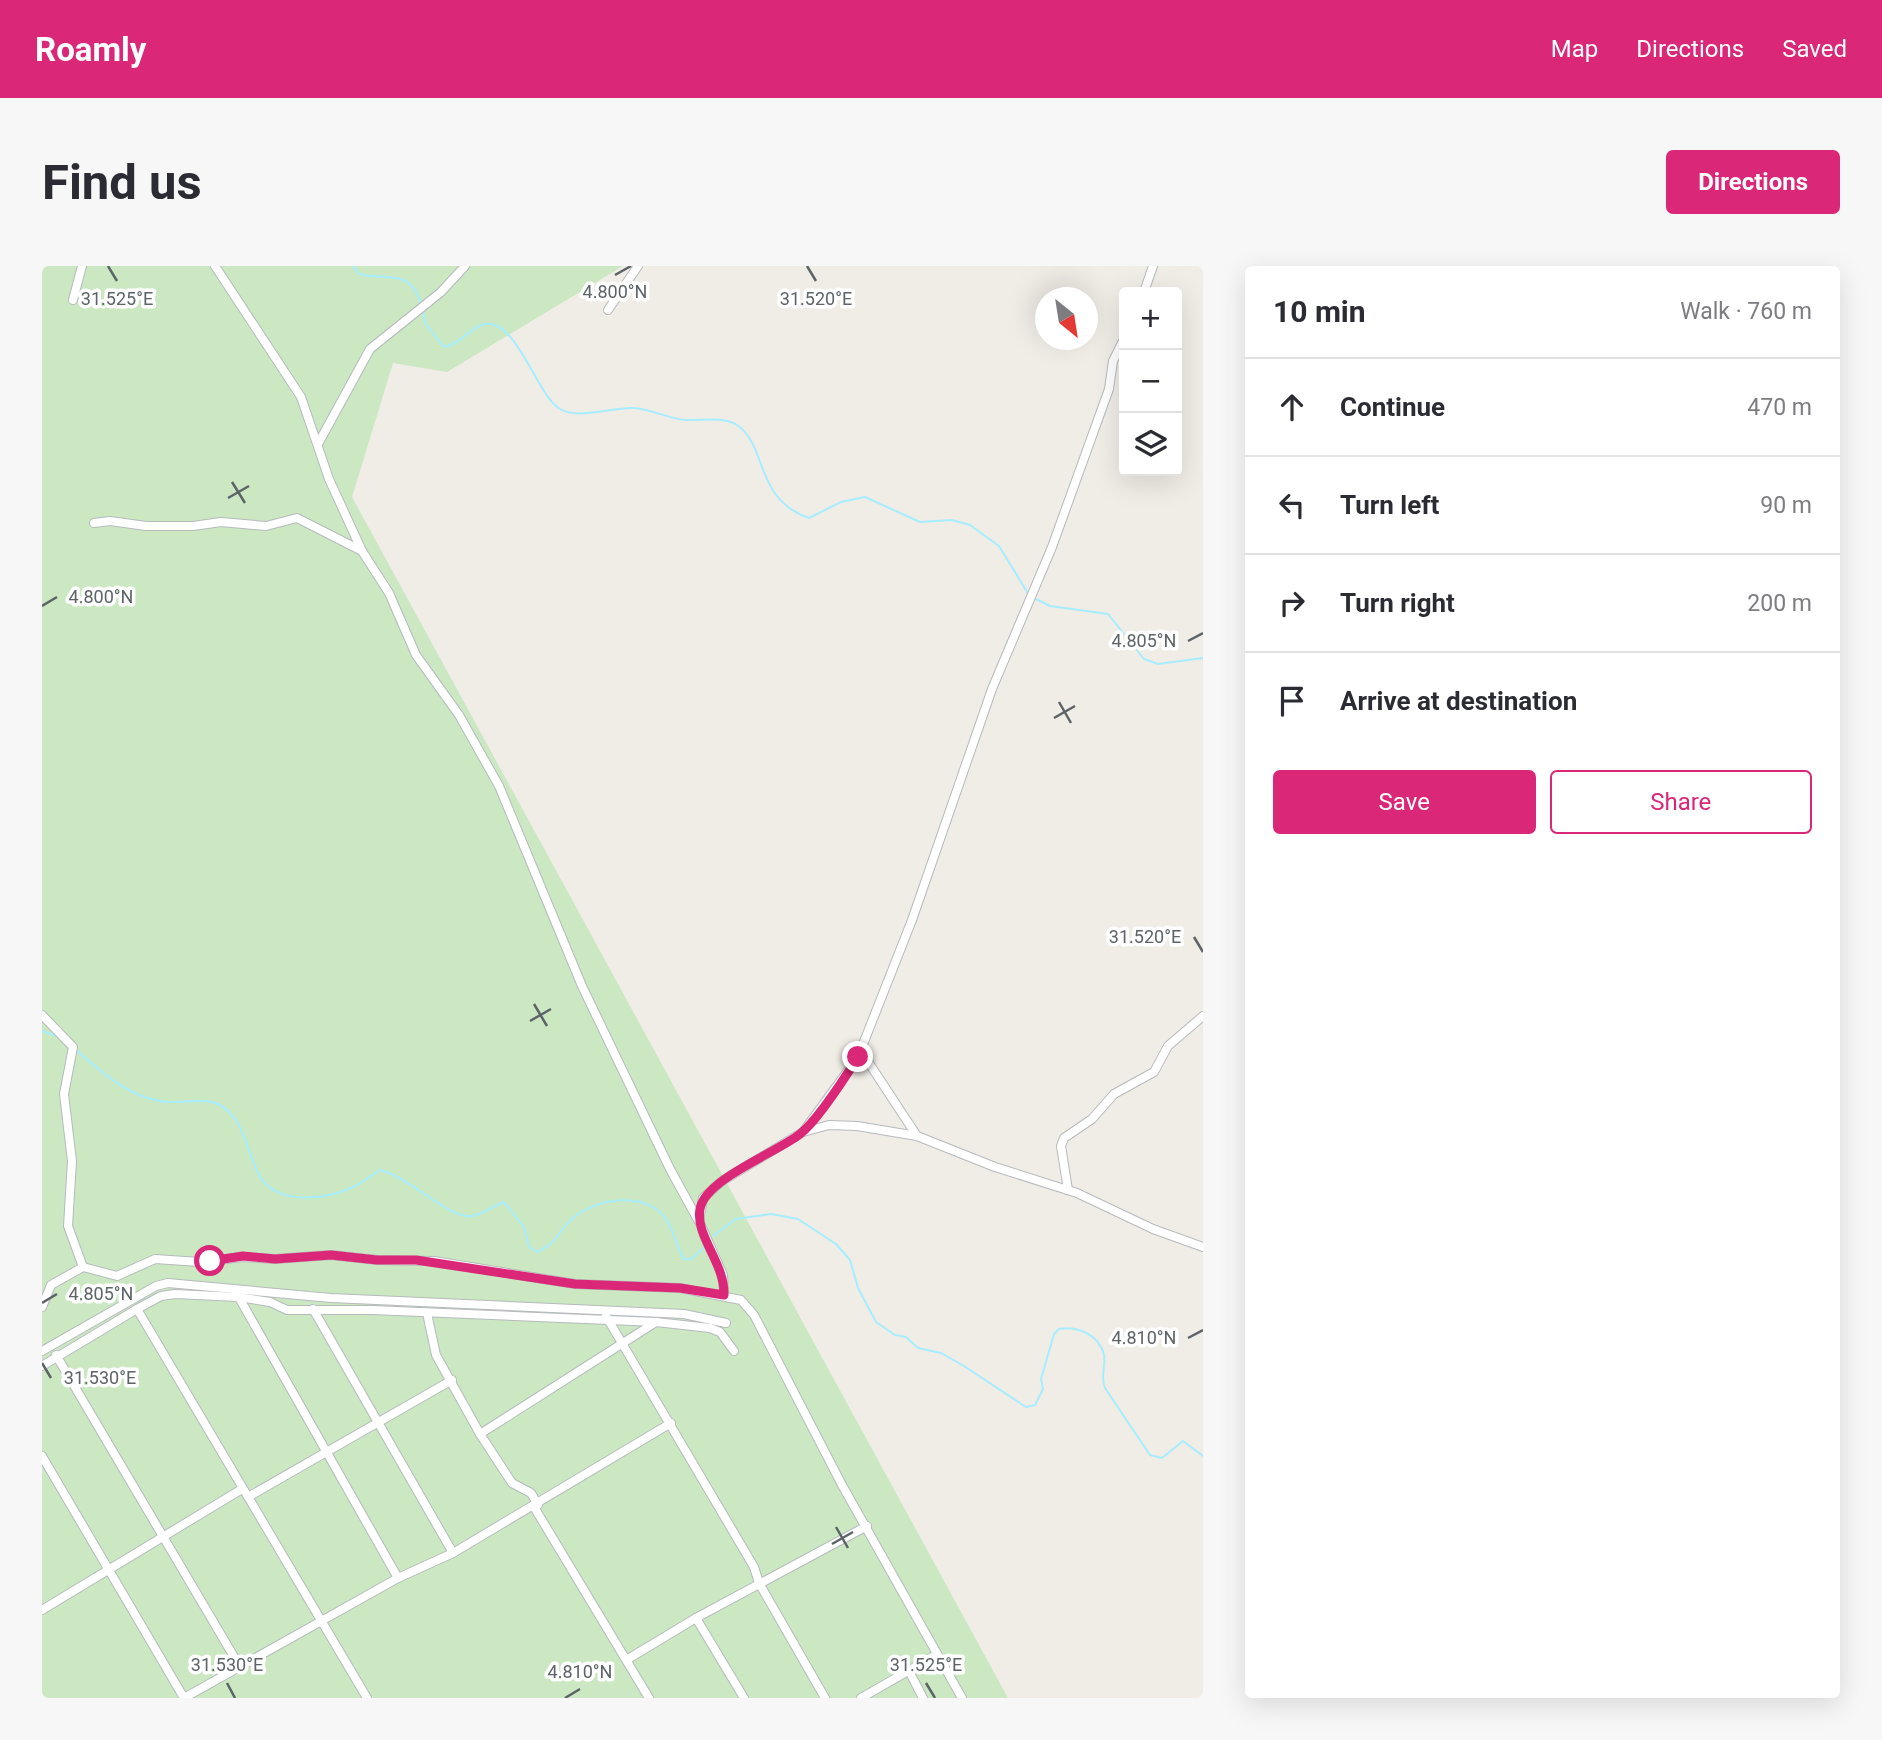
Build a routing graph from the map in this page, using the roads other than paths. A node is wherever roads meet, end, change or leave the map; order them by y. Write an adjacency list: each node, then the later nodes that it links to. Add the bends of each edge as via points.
1 (82, 266): 7 (street)
2 (215, 266): 10 (street, via 301,397)
3 (465, 266): 10 (street, via 441,292 370,349)
4 (638, 266): 8 (street)
5 (1153, 266): 6 (street)
6 (1146, 287)
7 (73, 300)
8 (608, 310)
9 (1119, 349): 15 (street, via 1061,522 992,689)
10 (318, 443): 12 (street)
11 (94, 523): 12 (street, via 266,526 298,518)
12 (362, 551): 19 (street, via 389,593 416,655 459,715 499,786 582,986)
13 (42, 1015): 21 (street, via 73,1047 64,1094 72,1161 68,1226)
14 (1203, 1016): 18 (street, via 1168,1046 1154,1072 1114,1094 1065,1138 1061,1146)
15 (861, 1051): 16 (street); 17 (street)
16 (803, 1132): 17 (street, via 829,1125); 19 (street, via 708,1191)
17 (917, 1136): 18 (street)
18 (1068, 1190): 20 (street)
19 (699, 1221): 24 (street, via 723,1275)
20 (1203, 1247)
21 (83, 1267): 24 (street, via 117,1276 155,1259 200,1262 243,1256 331,1255 434,1261 575,1284 680,1288); 27 (street, via 51,1285)
22 (236, 1287): 23 (street); 25 (street); 26 (street)
23 (214, 1291): 25 (street); 28 (street, via 167,1294); 37 (street, via 182,1283 156,1286)
24 (724, 1295): 48 (street, via 748,1306)
25 (238, 1297): 29 (street, via 287,1310); 44 (street)
26 (370, 1299): 30 (street); 32 (street)
27 (42, 1307)
28 (137, 1309): 38 (street); 46 (street)
29 (313, 1309): 30 (street); 41 (street)
30 (372, 1310): 31 (street)
31 (426, 1313): 32 (street); 40 (street, via 436,1356)
32 (605, 1315): 33 (street); 34 (street, via 684,1314); 35 (street)
33 (656, 1322): 35 (street); 36 (street, via 710,1328 720,1332)
34 (726, 1323)
35 (624, 1345): 42 (street); 43 (street)
36 (734, 1351)
37 (42, 1352)
38 (56, 1355): 39 (street); 49 (street)
39 (42, 1366)
40 (452, 1380): 41 (street); 43 (street)
41 (378, 1423): 44 (street); 50 (street)
42 (671, 1423): 47 (street); 53 (street)
43 (480, 1434): 47 (street, via 512,1482 531,1493)
44 (328, 1452): 46 (street); 52 (street)
45 (42, 1456): 51 (street)
46 (245, 1493): 49 (street); 56 (street)
47 (536, 1506): 50 (street); 58 (street)
48 (867, 1526): 53 (street); 57 (street)
49 (163, 1537): 51 (street); 59 (street)
50 (453, 1553): 52 (street)
51 (108, 1569): 54 (street); 61 (street)
52 (398, 1578): 56 (street)
53 (759, 1583): 55 (street); 65 (street)
54 (42, 1610)
55 (696, 1618): 58 (street); 64 (street)
56 (322, 1620): 59 (street); 62 (street)
57 (936, 1655): 60 (street); 68 (street)
58 (628, 1659): 63 (street)
59 (240, 1667): 61 (street)
60 (909, 1671): 66 (street); 67 (street)
61 (184, 1698)
62 (367, 1698)
63 (649, 1698)
64 (744, 1698)
65 (825, 1698)
66 (861, 1698)
67 (923, 1698)
68 (962, 1698)

